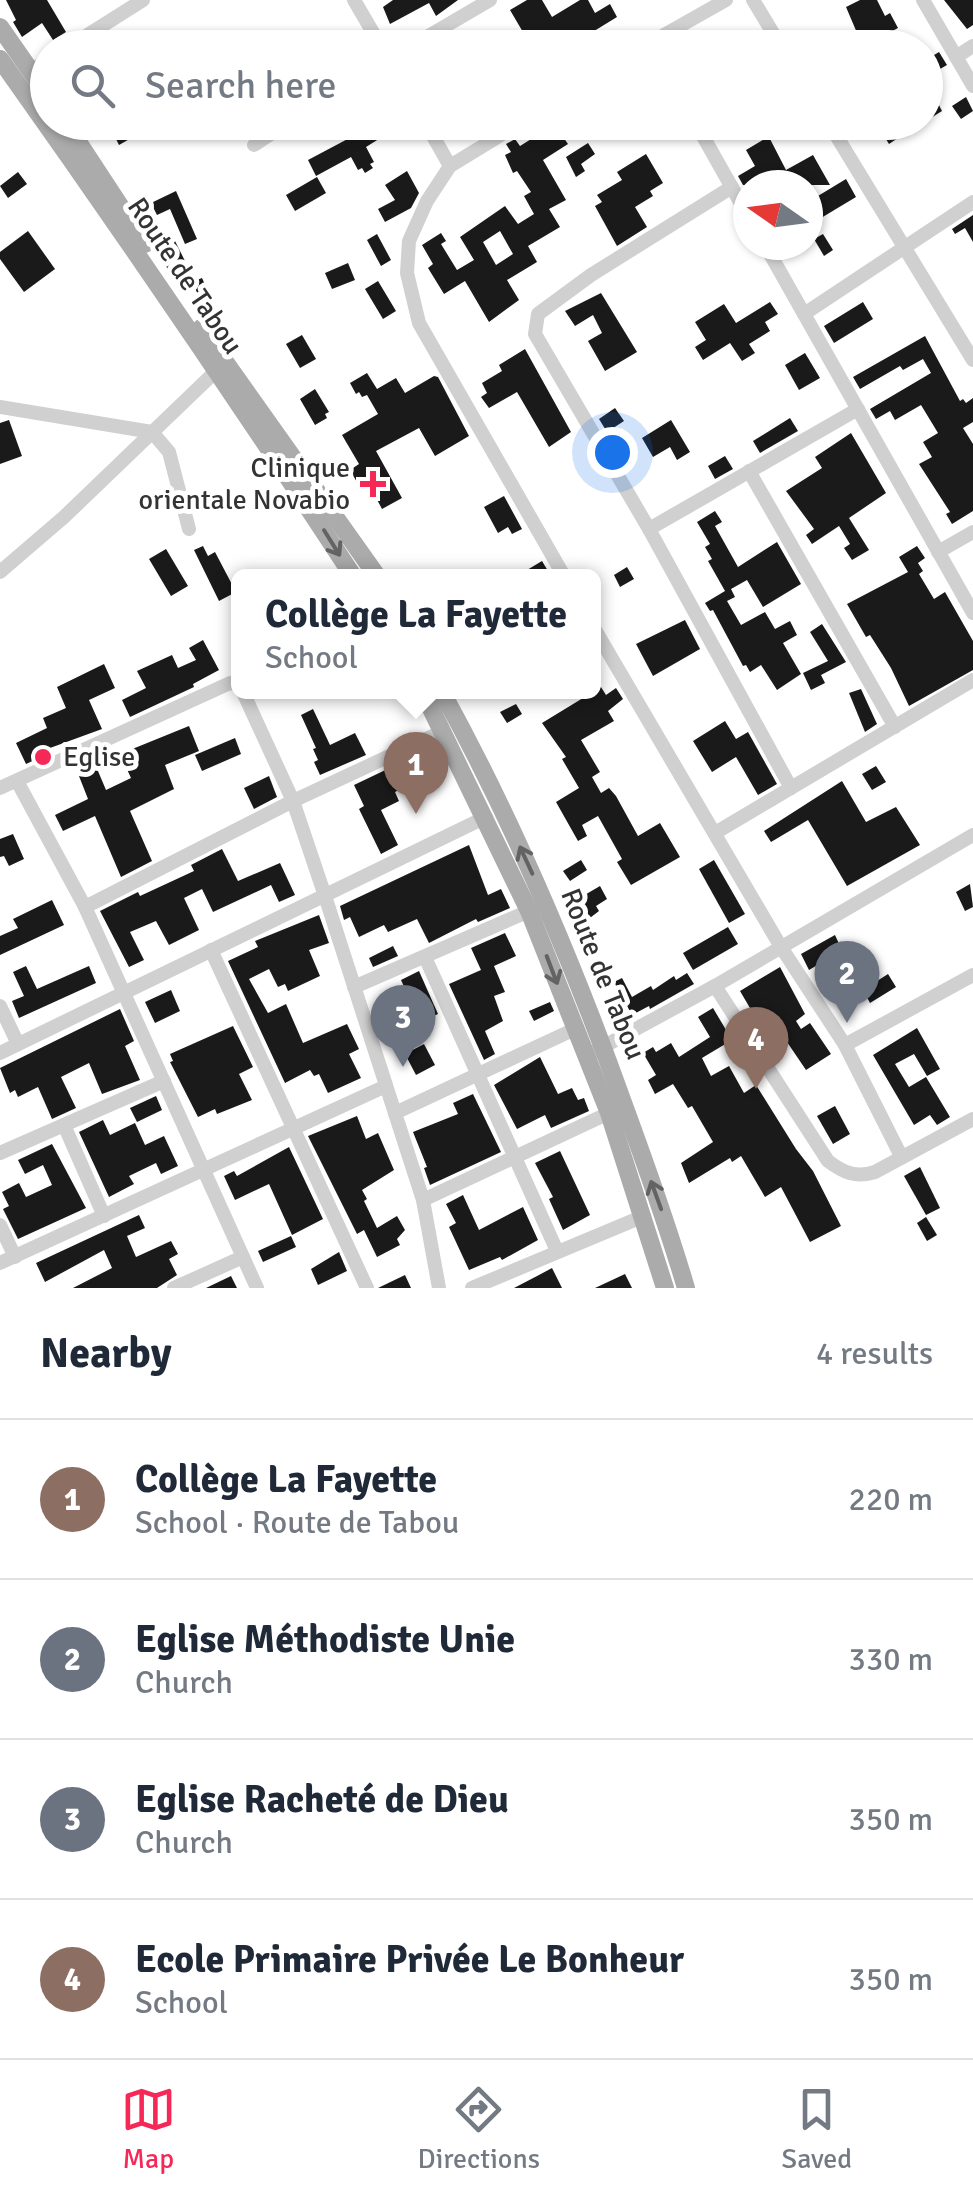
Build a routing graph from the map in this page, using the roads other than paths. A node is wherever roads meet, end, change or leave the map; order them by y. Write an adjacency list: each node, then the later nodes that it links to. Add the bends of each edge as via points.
1 (143, 0): 10 (street)
2 (354, 0): 11 (street)
3 (490, 0): 12 (street)
4 (702, 0): 8 (street)
5 (726, 0): 8 (street)
6 (753, 0): 14 (street)
7 (923, 0): 15 (street)
8 (693, 18): 13 (street)
9 (0, 27): 20 (main road)
10 (96, 30)
11 (372, 30)
12 (439, 30)
13 (674, 30)
14 (771, 30)
15 (940, 30)
16 (943, 35): 18 (street)
17 (973, 46): 18 (street)
18 (956, 57): 21 (street)
19 (0, 58): 22 (main road, Route de Tabou)
20 (30, 70)
21 (973, 86)
22 (30, 100)
23 (58, 140): 38 (main road, Route de Tabou)
24 (77, 140): 48 (main road, Route de Tabou)
25 (262, 140): 30 (street)
26 (435, 140): 31 (street)
27 (493, 140): 31 (street)
28 (705, 140): 32 (street)
29 (839, 140): 34 (street)
30 (254, 145)
31 (450, 166): 49 (street, via 409,241 407,273 418,323)
32 (732, 187): 44 (street, via 591,275 534,323)
33 (973, 202): 34 (street)
34 (904, 247): 36 (street); 37 (street)
35 (773, 260): 36 (street)
36 (804, 314): 40 (street)
37 (973, 360)
38 (215, 372): 41 (street); 47 (main road, Route de Tabou, one-way to 47)
39 (0, 408): 41 (street)
40 (858, 409): 42 (street); 46 (street)
41 (152, 432): 43 (street, via 170,452); 50 (street)
42 (750, 471): 44 (street); 58 (street)
43 (189, 529)
44 (649, 529): 62 (street)
45 (973, 532): 46 (street)
46 (938, 552): 51 (street)
47 (350, 569)
48 (372, 569)
49 (560, 569)
50 (0, 572)
51 (973, 613)
52 (601, 640): 65 (street)
53 (973, 680): 58 (street)
54 (231, 683): 60 (street)
55 (246, 699): 63 (street)
56 (426, 699): 59 (main road, Route de Tabou)
57 (445, 699): 81 (main road, Route de Tabou, one-way to 57, via 546,903)
58 (895, 727): 62 (street)
59 (443, 731): 63 (street); 64 (main road, Route de Tabou)
60 (17, 781): 61 (street); 68 (street)
61 (0, 788)
62 (791, 788): 65 (street)
63 (293, 802): 67 (street); 68 (street)
64 (486, 817): 67 (street); 69 (main road, Route de Tabou)
65 (715, 833): 70 (street)
66 (973, 835): 70 (street)
67 (325, 896): 71 (street); 75 (street)
68 (86, 907): 76 (street)
69 (529, 911): 72 (street); 78 (main road, Route de Tabou, one-way to 78)
70 (781, 947): 74 (street); 80 (street)
71 (211, 950): 76 (street); 90 (street)
72 (425, 957): 75 (street); 83 (street)
73 (973, 975): 80 (street)
74 (715, 986): 81 (street); 93 (street, via 828,1161 863,1176)
75 (354, 987): 85 (street)
76 (124, 992): 79 (street); 84 (street)
77 (0, 1006): 79 (street)
78 (575, 1029): 81 (main road, Route de Tabou); 83 (street)
79 (18, 1044): 82 (street)
80 (846, 1045): 93 (street)
81 (594, 1051): 87 (main road, Route de Tabou); 109 (main road, Route de Tabou, one-way to 81)
82 (0, 1053)
83 (478, 1072): 86 (street); 92 (street)
84 (164, 1082): 89 (street); 94 (street)
85 (386, 1086): 86 (street); 90 (street)
86 (395, 1113): 95 (street)
87 (609, 1114): 92 (street); 97 (main road, Route de Tabou)
88 (973, 1119): 93 (street)
89 (64, 1125): 91 (street); 96 (street)
90 (294, 1130): 94 (street); 105 (street)
91 (0, 1152)
92 (516, 1156): 95 (street); 99 (street)
93 (901, 1156)
94 (204, 1170): 96 (street); 101 (street)
95 (423, 1200): 106 (street)
96 (104, 1216): 100 (street)
97 (644, 1216): 99 (street); 108 (main road, Route de Tabou)
98 (0, 1225): 100 (street)
99 (557, 1251): 107 (street)
100 (15, 1257): 102 (street)
101 (243, 1257): 103 (street); 104 (street)
102 (0, 1264)
103 (174, 1288)
104 (257, 1288)
105 (367, 1288)
106 (439, 1288)
107 (472, 1288)
108 (666, 1288)
109 (686, 1288)

